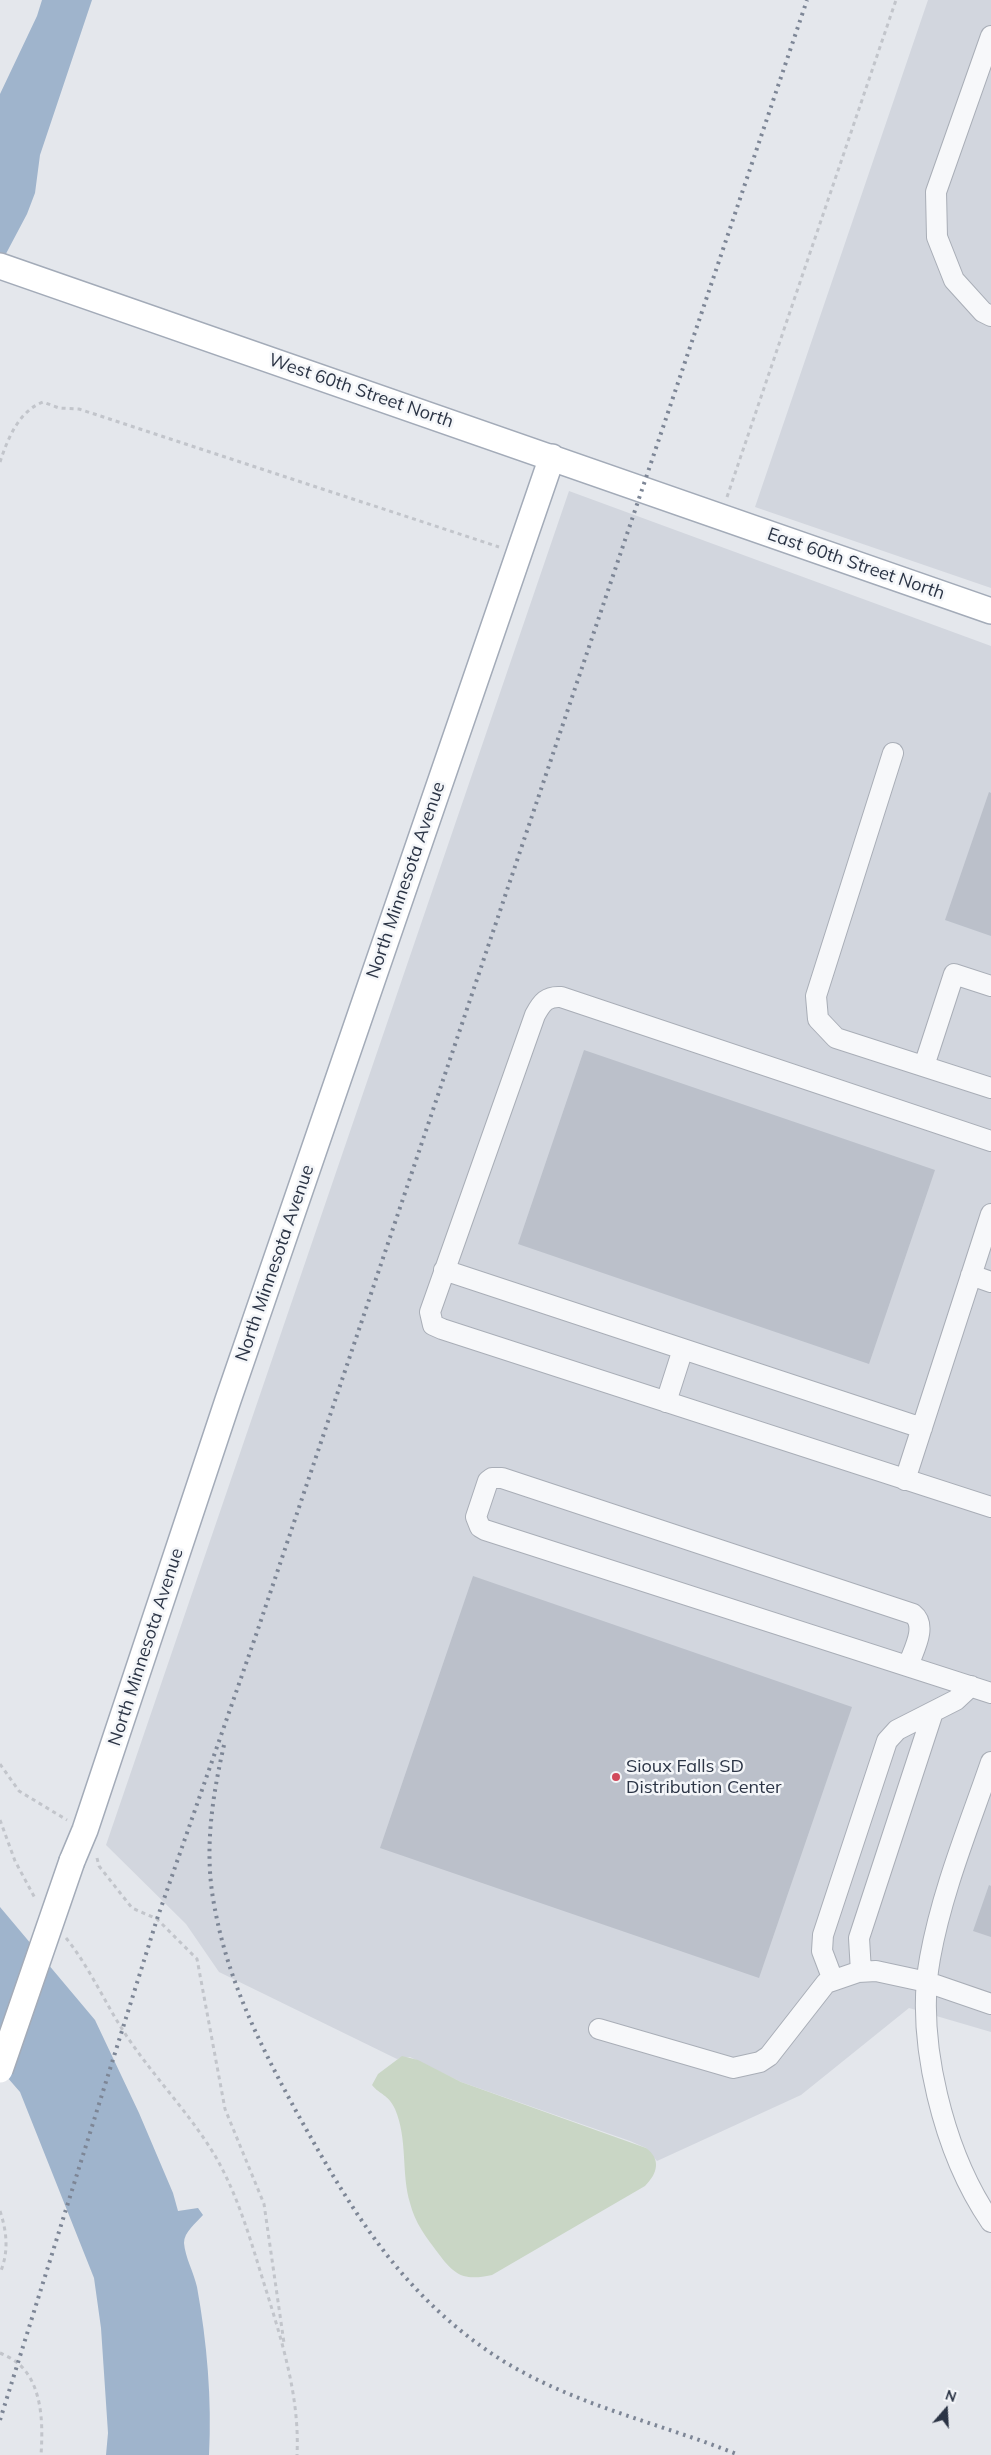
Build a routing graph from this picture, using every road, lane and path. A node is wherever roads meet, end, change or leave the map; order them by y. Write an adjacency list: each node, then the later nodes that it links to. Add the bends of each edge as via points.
1 (896, 0): 7 (path)
2 (991, 36): 4 (street, via 936,192 937,237 954,280 983,312)
3 (10, 270): 5 (main road, West 60th Street North)
4 (991, 316)
5 (552, 457): 7 (main road, West 60th Street North); 8 (main road, North Minnesota Avenue)
6 (0, 462): 8 (path, via 7,440 30,407 43,402 79,410)
7 (721, 516): 9 (main road, East 60th Street North)
8 (519, 554): 30 (main road, North Minnesota Avenue, via 228,1400)
9 (991, 611)
10 (893, 753): 12 (street, via 816,996 818,1019 836,1038)
11 (991, 986): 12 (street, via 954,974)
12 (924, 1066): 13 (street)
13 (991, 1088)
14 (991, 1141): 16 (street, via 552,996 542,1002 535,1014)
15 (991, 1214): 17 (street)
16 (444, 1270): 19 (street); 20 (street, via 430,1312 433,1325)
17 (971, 1275): 18 (street); 21 (street)
18 (991, 1282)
19 (683, 1349): 20 (street); 21 (street)
20 (666, 1402): 22 (street)
21 (922, 1428): 22 (street)
22 (906, 1480): 23 (street)
23 (991, 1508)
24 (908, 1666): 24 (street, via 485,1530 476,1517 488,1481 502,1478 913,1614 918,1617 921,1627); 25 (street)
25 (971, 1686): 26 (street); 27 (street, via 956,1700)
26 (991, 1693)
27 (933, 1712): 31 (street, via 859,1938); 32 (street, via 897,1730 886,1744 822,1939 822,1951)
28 (991, 1762): 33 (street, via 944,1898)
29 (0, 1764): 30 (path, via 19,1791)
30 (85, 1830): 37 (main road, North Minnesota Avenue, bridge); 42 (path, via 99,1866 132,1908 157,1920 197,1959 224,2109 264,2204)
31 (861, 1972): 32 (street); 33 (street, via 876,1971)
32 (833, 1980): 36 (street, via 826,1983 770,2056 742,2067 721,2066)
33 (927, 1982): 35 (street); 39 (street, via 930,2057 935,2088 956,2156)
34 (102, 1995): 42 (path, via 129,2041 212,2152 230,2182)
35 (991, 2004)
36 (599, 2029)
37 (0, 2070)
38 (0, 2211): 40 (path, via 6,2228 6,2244)
39 (991, 2222)
40 (0, 2273)
41 (0, 2353): 43 (path, via 19,2364 33,2384 39,2399)
42 (287, 2361): 44 (path)
43 (41, 2455)
44 (298, 2455)

